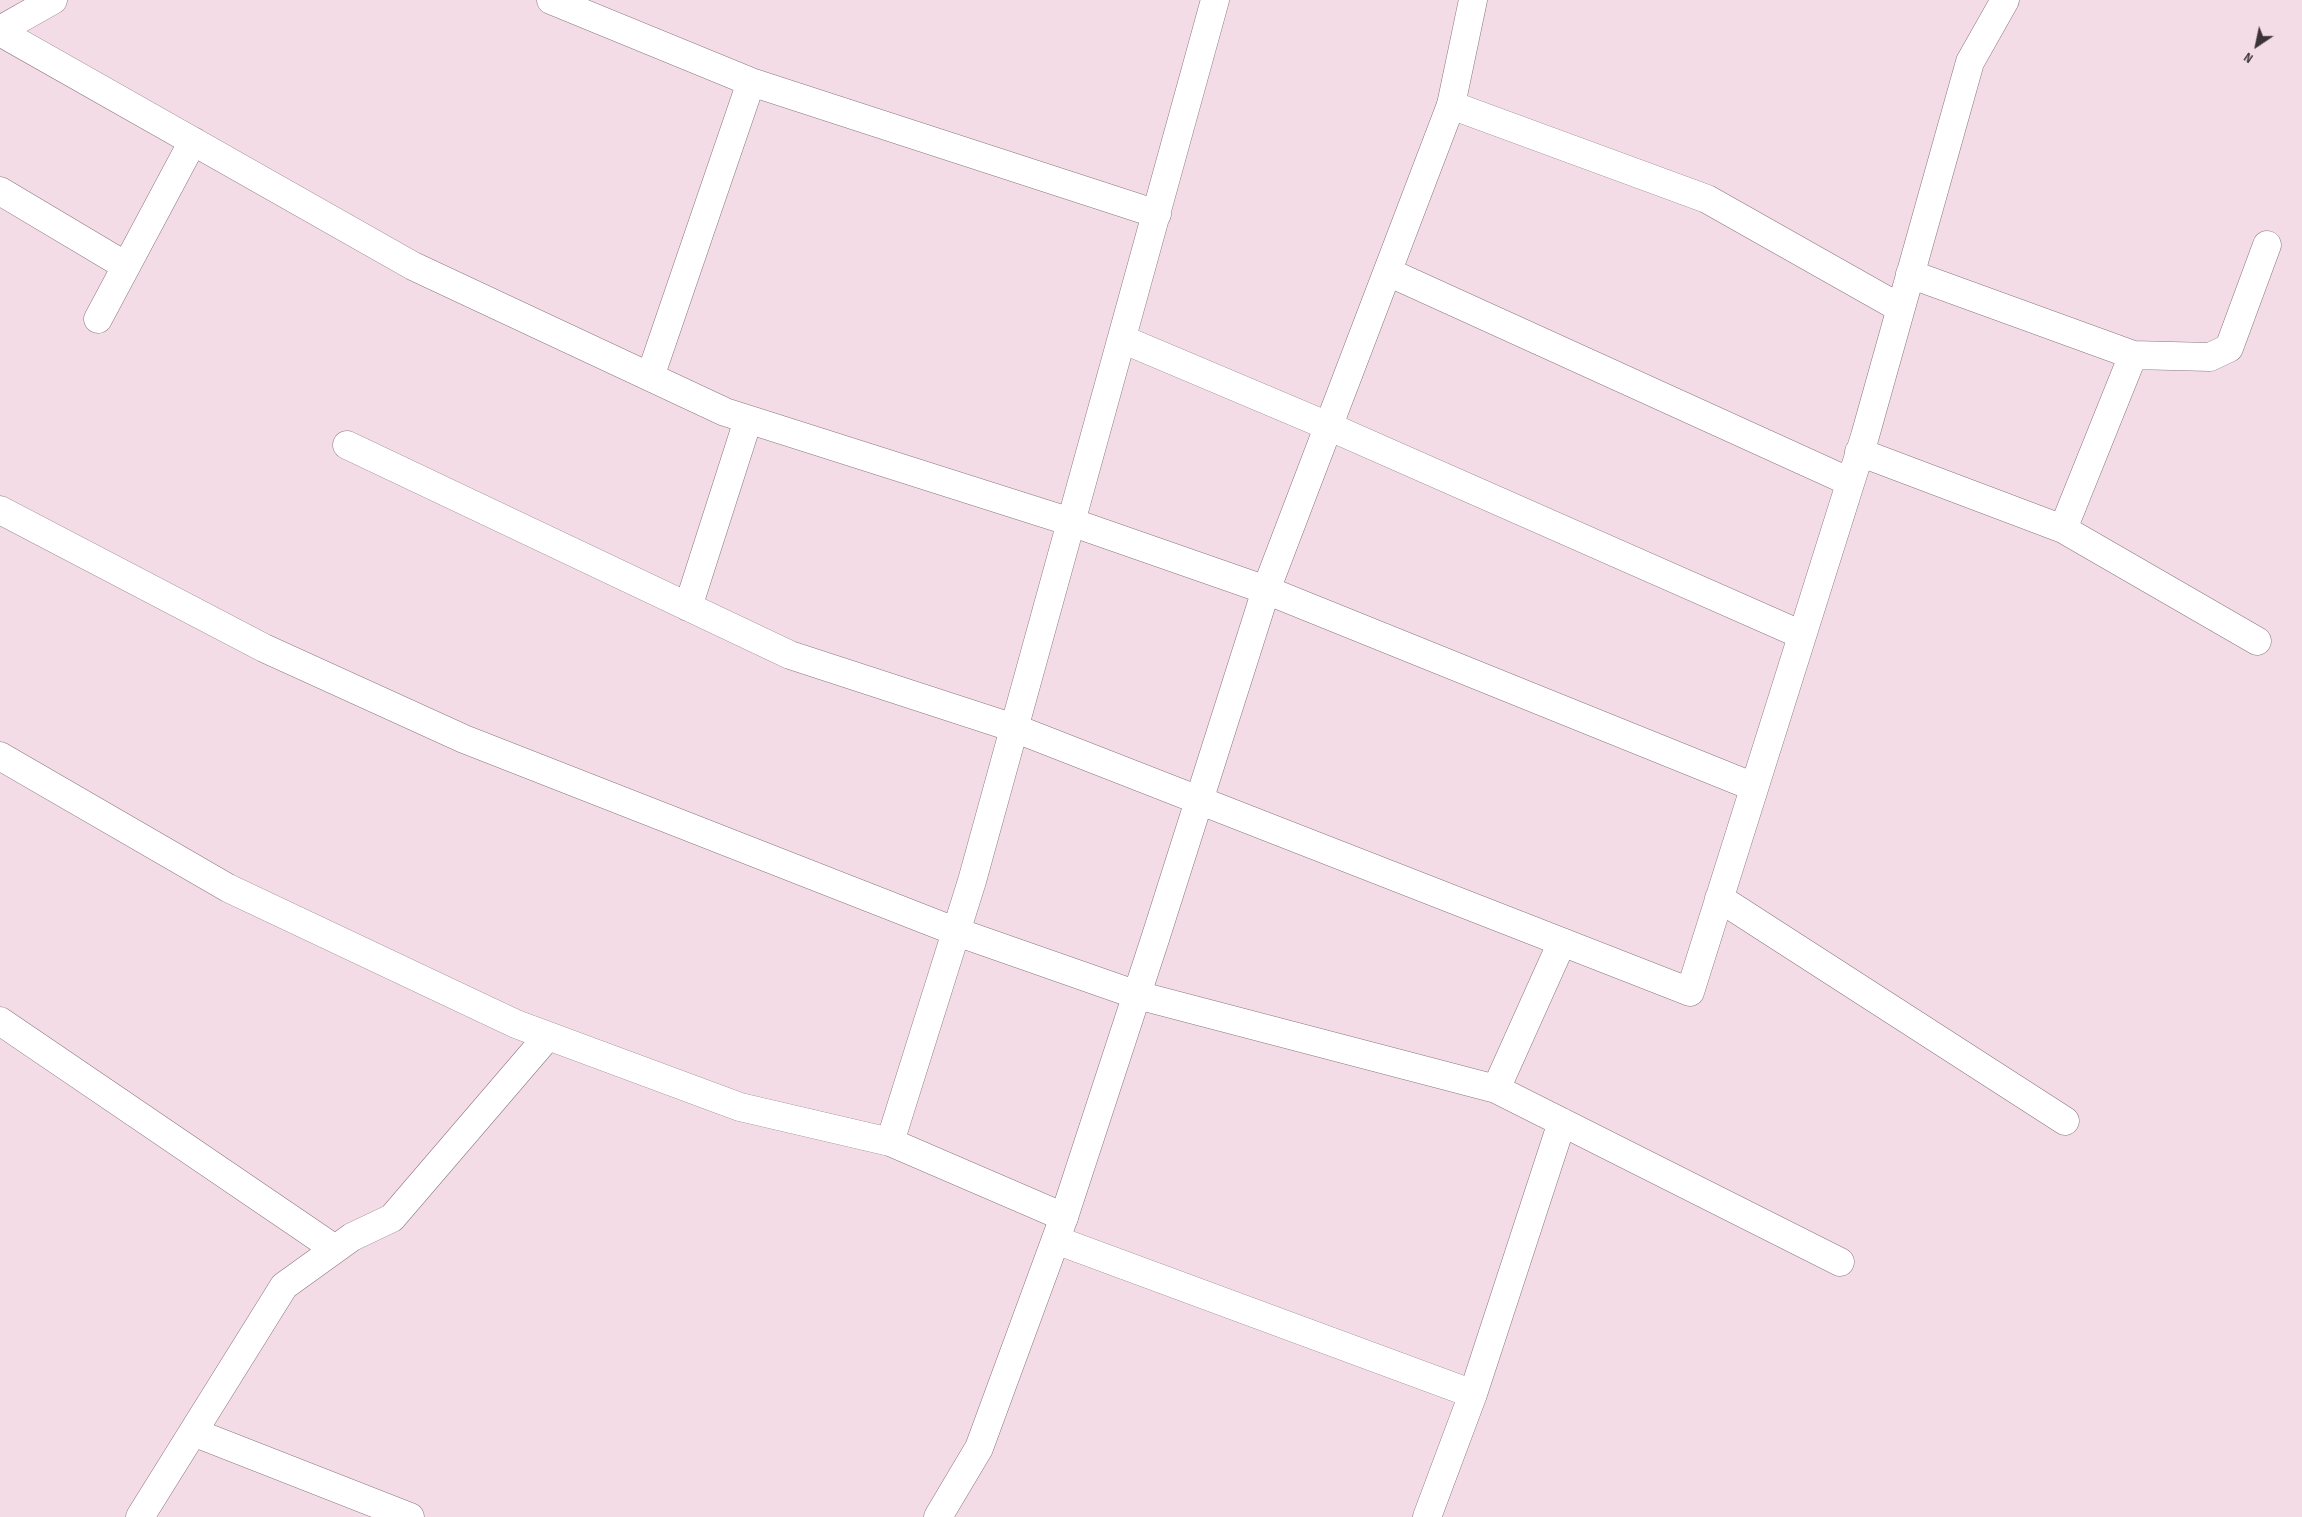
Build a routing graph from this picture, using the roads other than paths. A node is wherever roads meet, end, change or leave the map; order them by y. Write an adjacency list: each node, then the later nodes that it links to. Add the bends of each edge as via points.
1 (53, 0): 6 (street)
2 (551, 0): 7 (street)
3 (1215, 0): 11 (street)
4 (1474, 0): 8 (street)
5 (2005, 0): 15 (street, via 1970,62)
6 (0, 31): 9 (street)
7 (751, 82): 11 (street); 20 (street)
8 (1451, 105): 14 (street); 16 (street, via 1707,199)
9 (193, 141): 13 (street); 20 (street, via 413,266)
10 (0, 191): 13 (street)
11 (1157, 214): 18 (street)
12 (2268, 245): 19 (street, via 2229,348 2210,357)
13 (126, 266): 17 (street)
14 (1388, 272): 22 (street); 25 (street)
15 (1910, 274): 16 (street); 19 (street)
16 (1900, 308): 24 (street)
17 (98, 319)
18 (1122, 339): 22 (street); 27 (street)
19 (2133, 355): 28 (street)
20 (650, 377): 21 (street)
21 (748, 420): 27 (street); 30 (street)
22 (1328, 426): 29 (street); 31 (street)
23 (347, 445): 30 (street)
24 (1859, 452): 25 (street); 28 (street)
25 (1850, 482): 31 (street)
26 (0, 510): 38 (street, via 264,648 464,739)
27 (1071, 522): 29 (street); 33 (street)
28 (2063, 528): 32 (street)
29 (1266, 590): 35 (street); 36 (street)
30 (688, 607): 33 (street, via 790,656)
31 (1802, 634): 35 (street)
32 (2257, 641)
33 (1014, 728): 36 (street); 38 (street)
34 (0, 756): 42 (street, via 228,888 516,1024)
35 (1754, 787): 37 (street)
36 (1199, 801): 39 (street); 40 (street)
37 (1719, 898): 39 (street, via 1690,992); 44 (street)
38 (956, 932): 40 (street); 46 (street)
39 (1562, 942): 43 (street)
40 (1137, 995): 43 (street); 47 (street)
41 (0, 1021): 48 (street)
42 (548, 1036): 46 (street, via 740,1107); 48 (street, via 392,1218)
43 (1496, 1089): 45 (street)
44 (2065, 1121)
45 (1562, 1122): 49 (street); 50 (street)
46 (890, 1142): 47 (street)
47 (1060, 1228): 50 (street); 54 (street, via 979,1448)
48 (335, 1249): 51 (street, via 284,1286)
49 (1840, 1262)
50 (1473, 1394): 55 (street)
51 (193, 1432): 52 (street); 53 (street)
52 (140, 1517)
53 (410, 1517)
54 (938, 1517)
55 (1427, 1517)

